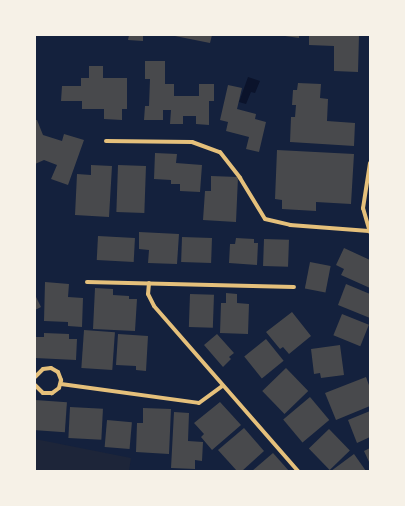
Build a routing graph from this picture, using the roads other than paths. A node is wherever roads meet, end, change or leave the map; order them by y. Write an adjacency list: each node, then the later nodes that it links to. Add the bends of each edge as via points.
1 (106, 141): 3 (street, via 192,142 220,152 240,178 265,219 290,225)
2 (370, 163): 3 (street, via 364,208)
3 (370, 231)
4 (87, 282): 5 (street)
5 (149, 283): 6 (street); 10 (street, via 148,294 154,306)
6 (294, 287)
7 (35, 377): 8 (street, via 43,369 51,368 60,376)
8 (61, 384): 9 (street, via 56,391 47,394 39,391); 10 (street, via 199,403)
9 (35, 385)
10 (222, 386): 11 (street)
11 (298, 471)

